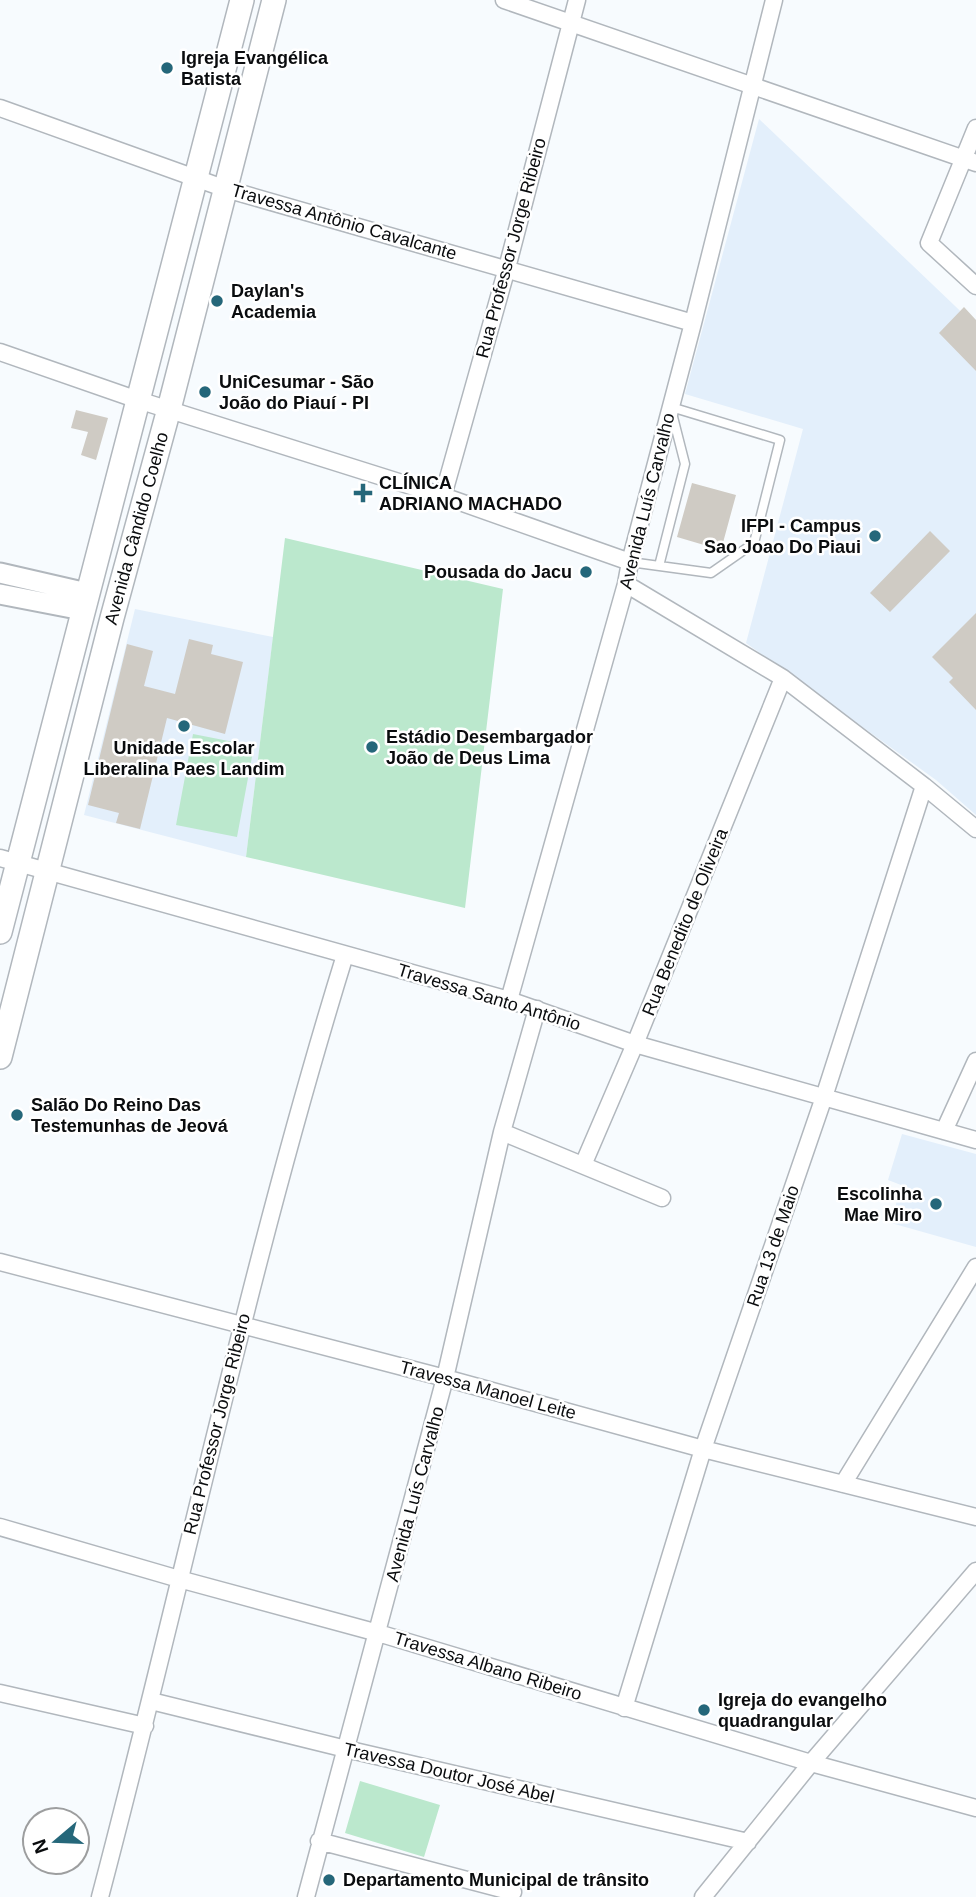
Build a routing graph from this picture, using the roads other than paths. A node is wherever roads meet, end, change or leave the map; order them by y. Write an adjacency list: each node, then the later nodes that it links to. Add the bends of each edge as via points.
1 (242, 0): 11 (main road, Avenida Cândido Coelho)
2 (274, 0): 12 (main road, Avenida Cândido Coelho)
3 (504, 0): 6 (street)
4 (577, 0): 6 (street, Rua Professor Jorge Ribeiro)
5 (774, 0): 7 (street, Avenida Luís Carvalho)
6 (571, 23): 7 (street); 13 (street, Rua Professor Jorge Ribeiro)
7 (752, 86): 10 (street); 15 (street, Avenida Luís Carvalho)
8 (0, 108): 11 (street, Travessa Antônio Cavalcante)
9 (976, 128): 10 (street)
10 (970, 161): 14 (street, via 929,243)
11 (196, 179): 12 (street, Travessa Antônio Cavalcante); 17 (main road, Avenida Cândido Coelho)
12 (226, 189): 13 (street, Travessa Antônio Cavalcante); 19 (main road, Avenida Cândido Coelho)
13 (507, 268): 15 (street, Travessa Antônio Cavalcante); 20 (street, Rua Professor Jorge Ribeiro)
14 (976, 286)
15 (693, 323): 18 (street, Avenida Luís Carvalho)
16 (0, 352): 17 (street)
17 (138, 400): 19 (street); 26 (main road, Avenida Cândido Coelho)
18 (671, 407): 21 (street, Avenida Luís Carvalho); 22 (lane, via 685,464); 22 (lane, via 780,440 754,543 711,573)
19 (169, 409): 20 (street); 31 (main road, Avenida Cândido Coelho)
20 (443, 496): 21 (street)
21 (630, 562): 22 (lane); 24 (street, Avenida Luís Carvalho)
22 (659, 566)
23 (0, 573): 26 (street)
24 (626, 584): 27 (street); 34 (street, Avenida Luís Carvalho)
25 (0, 594): 26 (street)
26 (84, 601): 30 (main road, Avenida Cândido Coelho)
27 (783, 678): 28 (street); 36 (street, Rua Benedito de Oliveira)
28 (924, 786): 29 (street); 39 (street, Rua 13 de Maio)
29 (976, 829)
30 (9, 860): 31 (street, Travessa Santo Antônio); 32 (main road, Avenida Cândido Coelho)
31 (48, 870): 33 (street, Travessa Santo Antônio); 37 (main road, Avenida Cândido Coelho)
32 (0, 932)
33 (345, 955): 34 (street, Travessa Santo Antônio); 47 (street, Rua Professor Jorge Ribeiro)
34 (509, 1000): 35 (street, Travessa Santo Antônio)
35 (537, 1009): 36 (street, Travessa Santo Antônio); 41 (street, Avenida Luís Carvalho)
36 (635, 1044): 39 (street, Travessa Santo Antônio); 43 (street, Rua Benedito de Oliveira)
37 (0, 1057)
38 (976, 1061): 40 (street)
39 (824, 1097): 40 (street, Travessa Santo Antônio); 49 (street, Rua 13 de Maio)
40 (944, 1131): 42 (street, Travessa Santo Antônio)
41 (502, 1132): 43 (street); 48 (street, Avenida Luís Carvalho)
42 (976, 1140)
43 (583, 1165): 44 (street)
44 (662, 1198)
45 (0, 1262): 47 (street, Travessa Manoel Leite)
46 (976, 1267): 50 (street)
47 (242, 1326): 48 (street, Travessa Manoel Leite); 54 (street, Rua Professor Jorge Ribeiro)
48 (445, 1378): 49 (street, Travessa Manoel Leite); 55 (street, Avenida Luís Carvalho)
49 (704, 1449): 50 (street, Travessa Manoel Leite); 58 (street, Rua 13 de Maio)
50 (843, 1484): 51 (street, Travessa Manoel Leite)
51 (976, 1517)
52 (0, 1527): 54 (street, Travessa Albano Ribeiro)
53 (976, 1571): 61 (street)
54 (179, 1579): 55 (street, Travessa Albano Ribeiro); 57 (street, Rua Professor Jorge Ribeiro)
55 (378, 1633): 58 (street, Travessa Albano Ribeiro); 60 (street, Avenida Luís Carvalho)
56 (0, 1693): 59 (street)
57 (151, 1701): 59 (street, Rua Professor Jorge Ribeiro); 60 (street, Travessa Doutor José Abel)
58 (624, 1707): 61 (street, Travessa Albano Ribeiro)
59 (145, 1726): 66 (street, Rua Professor Jorge Ribeiro)
60 (346, 1749): 63 (street, Avenida Luís Carvalho); 64 (street, Travessa Doutor José Abel)
61 (811, 1763): 62 (street, Travessa Albano Ribeiro); 64 (street)
62 (976, 1808)
63 (319, 1841): 65 (street); 67 (street, Avenida Luís Carvalho)
64 (748, 1842): 68 (street)
65 (513, 1892)
66 (100, 1897)
67 (306, 1897)
68 (703, 1897)

